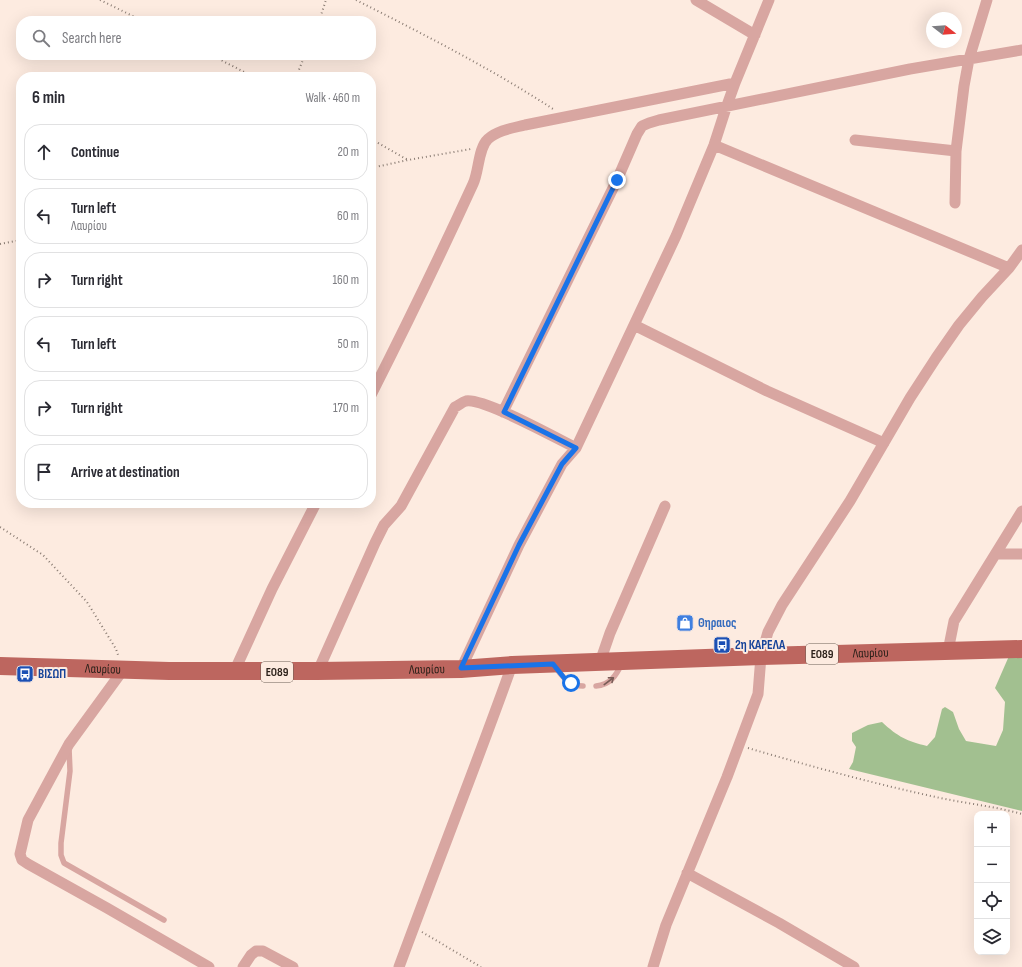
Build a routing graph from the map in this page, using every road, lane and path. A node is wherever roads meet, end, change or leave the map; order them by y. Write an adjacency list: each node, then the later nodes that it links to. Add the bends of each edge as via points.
1 (100, 0): 7 (path)
2 (326, 0): 8 (path)
3 (356, 0): 18 (path, via 451,48)
4 (696, 0): 9 (street)
5 (769, 0): 9 (street)
6 (987, 0): 11 (street)
7 (133, 16)
8 (321, 16)
9 (755, 35): 16 (street)
10 (1022, 50): 11 (street)
11 (969, 59): 17 (street); 23 (street)
12 (221, 60): 14 (path)
13 (303, 60): 15 (path)
14 (244, 72)
15 (298, 72)
16 (735, 83): 17 (street); 18 (street)
17 (726, 108): 21 (street); 33 (street, via 659,120 642,126)
18 (565, 117): 22 (street, via 498,132 487,139)
19 (855, 140): 23 (street)
20 (376, 142): 24 (path)
21 (714, 145): 30 (street); 31 (street, via 676,236)
22 (482, 147): 24 (path); 32 (street, via 475,180 432,274)
23 (956, 151): 26 (street)
24 (408, 160): 25 (path)
25 (376, 167)
26 (955, 203)
27 (16, 241): 28 (path)
28 (0, 244)
29 (1022, 250): 30 (street)
30 (1009, 268): 34 (street, via 959,325 910,398)
31 (634, 326): 34 (street, via 767,391); 35 (street)
32 (376, 385)
33 (504, 412): 35 (street); 52 (street, via 481,403 466,402 455,407 401,506 384,525)
34 (884, 443): 44 (street, via 850,501 782,605 768,632)
35 (576, 448): 50 (street, via 562,464 519,545)
36 (665, 506): 46 (street)
37 (313, 508): 53 (street)
38 (1022, 511): 40 (street)
39 (0, 527): 51 (path, via 43,555 87,602 116,649)
40 (996, 554): 41 (street); 43 (street, via 954,622)
41 (1022, 554)
42 (1022, 649): 43 (main road, Λαυρίου / ΕΟ89)
43 (948, 650): 44 (main road, Λαυρίου / ΕΟ89)
44 (761, 656): 45 (main road, Λαυρίου / ΕΟ89); 57 (street, via 758,694)
45 (623, 661): 46 (main road, Λαυρίου / ΕΟ89); 55 (lane, one-way to 45, via 612,680)
46 (600, 662): 47 (main road, Λαυρίου / ΕΟ89)
47 (553, 664): 48 (main road, Λαυρίου / ΕΟ89); 54 (lane, via 565,679 577,686)
48 (512, 665): 50 (main road, Λαυρίου / ΕΟ89); 61 (street)
49 (0, 666): 51 (main road, Λαυρίου / ΕΟ89)
50 (461, 668): 52 (main road, Λαυρίου / ΕΟ89)
51 (123, 670): 53 (main road, Λαυρίου / ΕΟ89); 56 (street)
52 (318, 671): 53 (main road, Λαυρίου / ΕΟ89)
53 (234, 672)
54 (583, 686)
55 (596, 686)
56 (69, 744): 60 (lane, via 70,771 61,843 64,863); 62 (street, via 28,820 20,854 22,860)
57 (739, 746): 58 (path, via 937,797); 59 (street)
58 (1022, 814)
59 (687, 873): 67 (street, via 666,925); 68 (street)
60 (164, 920)
61 (414, 927): 65 (street); 66 (path)
62 (209, 967)
63 (243, 967): 64 (street, via 251,955 263,950)
64 (293, 967)
65 (399, 967)
66 (481, 967)
67 (654, 967)
68 (854, 967)

